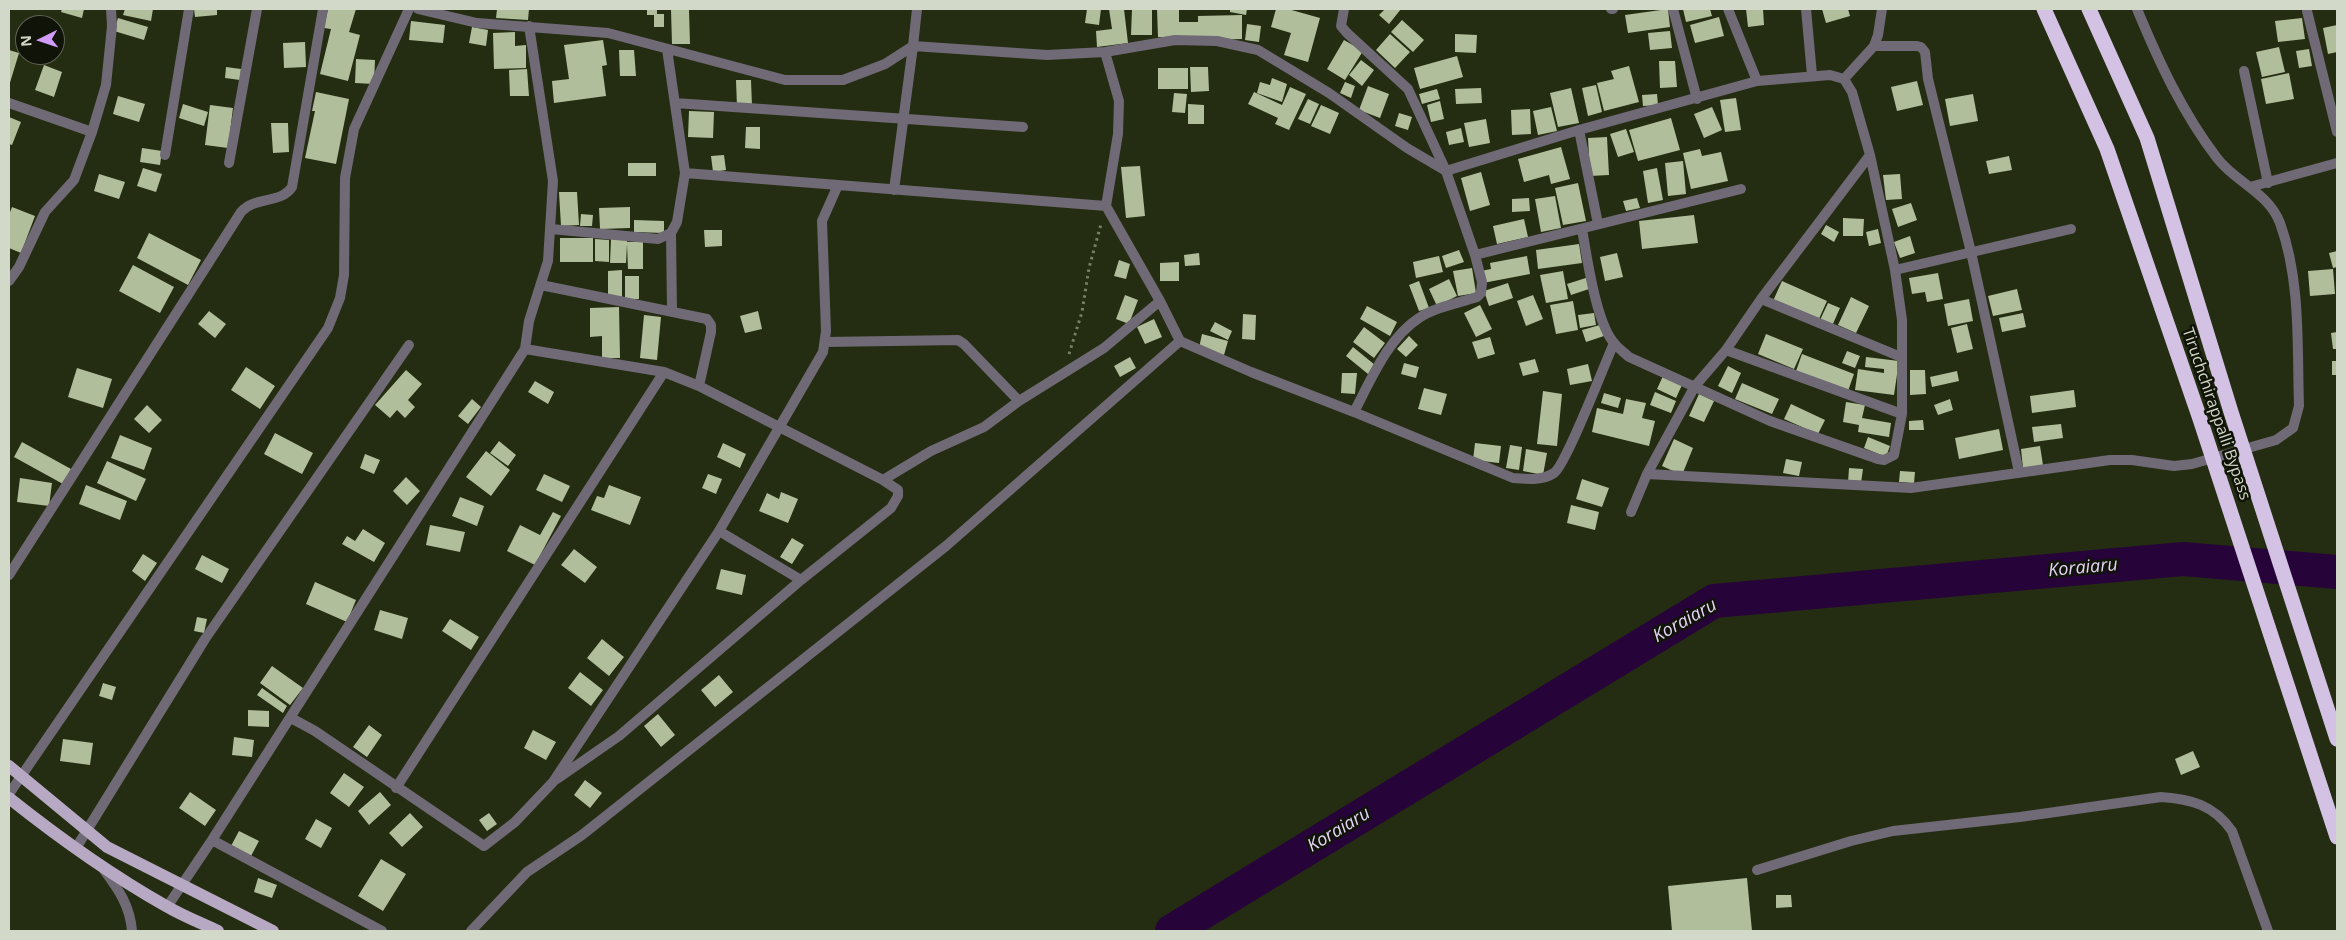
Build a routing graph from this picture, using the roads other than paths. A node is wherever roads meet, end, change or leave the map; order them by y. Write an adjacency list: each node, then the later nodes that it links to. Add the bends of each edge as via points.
1 (111, 9): 32 (street, via 106,84)
2 (189, 9): 34 (street)
3 (257, 9): 36 (street)
4 (322, 9): 78 (street, via 292,187 282,196 253,202 241,212)
5 (409, 9): 83 (street, via 354,129 345,178 344,275 340,298 328,328)
6 (418, 9): 17 (street, via 477,23)
7 (917, 9): 18 (street)
8 (1344, 9): 38 (street, via 1341,26 1408,89)
9 (1673, 9): 26 (street)
10 (1728, 9): 25 (street)
11 (1806, 9): 23 (street)
12 (1882, 9): 19 (street)
13 (2044, 9): 88 (highway, Tiruchchirappalli Bypass, via 2107,150 2200,419)
14 (2089, 9): 81 (highway, Tiruchchirappalli Bypass, via 2147,138 2230,412)
15 (2137, 9): 42 (street, via 2187,117 2218,160)
16 (2307, 11): 33 (street)
17 (529, 26): 20 (street, via 608,33); 47 (street, via 553,181)
18 (913, 46): 20 (street, via 885,64 843,80 785,80); 21 (street, via 1047,55); 29 (street)
19 (1874, 46): 24 (street); 51 (street, via 1917,46 1925,52 1928,79)
20 (667, 49): 28 (street)
21 (1105, 52): 38 (street, via 1175,40 1217,41 1258,50); 45 (street, via 1119,101 1118,134)
22 (2244, 71): 40 (street)
23 (1812, 75): 24 (street); 25 (street)
24 (1844, 79): 35 (street, via 1852,92)
25 (1757, 82): 26 (street)
26 (1696, 99): 31 (street)
27 (9, 103): 32 (street)
28 (675, 103): 29 (street); 39 (street)
29 (903, 118): 30 (street); 44 (street)
30 (1023, 127)
31 (1579, 130): 38 (street); 46 (street)
32 (92, 132): 54 (street, via 74,180 45,212)
33 (2337, 132)
34 (165, 155)
35 (1870, 155): 53 (street); 56 (street)
36 (229, 163)
37 (2337, 163): 40 (street)
38 (1446, 171): 52 (street)
39 (685, 173): 41 (street); 50 (street, via 677,222)
40 (2268, 183): 42 (street)
41 (838, 185): 44 (street); 60 (street, via 822,221)
42 (2250, 187): 73 (street, via 2266,201 2280,222 2296,292 2299,406 2293,428 2276,440 2192,464 2174,466 2110,460)
43 (1741, 189): 46 (street)
44 (894, 190): 45 (street)
45 (1106, 206): 57 (street)
46 (1598, 224): 48 (street)
47 (551, 229): 50 (street, via 658,238); 55 (street, via 548,261)
48 (1582, 229): 52 (street); 61 (street, via 1603,324)
49 (2071, 229): 51 (street)
50 (671, 233): 58 (street)
51 (1970, 252): 53 (street); 73 (street)
52 (1475, 255): 70 (street, via 1482,282 1481,293 1425,315 1410,325 1390,348)
53 (1896, 270): 65 (street, via 1902,320)
54 (9, 281)
55 (541, 285): 58 (street); 63 (street)
56 (1761, 299): 64 (street); 65 (street)
57 (1160, 301): 59 (street); 69 (street, via 1104,348)
58 (672, 311): 67 (street, via 704,318 711,325)
59 (1180, 341): 70 (street); 99 (street, via 946,546 582,835 527,872)
60 (826, 342): 69 (street, via 958,340); 72 (street)
61 (1614, 343): 68 (street, via 1629,357); 70 (street, via 1568,452 1556,472 1546,478 1513,478)
62 (409, 345): 87 (street, via 205,639)
63 (525, 349): 66 (street); 80 (street)
64 (1726, 350): 68 (street); 71 (street)
65 (1901, 357): 71 (street)
66 (664, 372): 67 (street); 85 (street)
67 (699, 386): 72 (street)
68 (1695, 386): 71 (street, via 1770,421 1884,460 1894,455); 74 (street)
69 (1019, 401): 75 (street, via 984,427 931,451)
70 (1354, 412)
71 (1902, 414)
72 (781, 426): 75 (street); 77 (street)
73 (2019, 472): 74 (street, via 1911,488)
74 (1647, 474): 76 (street)
75 (883, 480): 79 (street, via 898,490 891,508)
76 (1631, 512)
77 (719, 531): 79 (street); 84 (street)
78 (9, 575)
79 (801, 580): 84 (street, via 619,736)
80 (291, 718): 85 (street); 89 (street)
81 (2337, 739)
82 (9, 766): 83 (main road)
83 (21, 776): 86 (street); 87 (main road)
84 (553, 782): 85 (street, via 516,822 484,846)
85 (396, 788)
86 (9, 796): 90 (main road)
87 (87, 830): 90 (street); 93 (main road, via 107,847)
88 (2337, 837)
89 (212, 840): 93 (street); 98 (street)
90 (76, 848): 91 (main road)
91 (98, 862): 94 (main road); 95 (street, via 128,906)
92 (1757, 870): 100 (street, via 1893,831 2161,797 2182,798 2212,809 2225,820 2232,831)
93 (182, 884): 94 (street); 97 (main road)
94 (167, 906): 96 (main road)
95 (132, 931)
96 (218, 931)
97 (273, 931)
98 (382, 931)
99 (470, 931)
100 (2268, 931)

